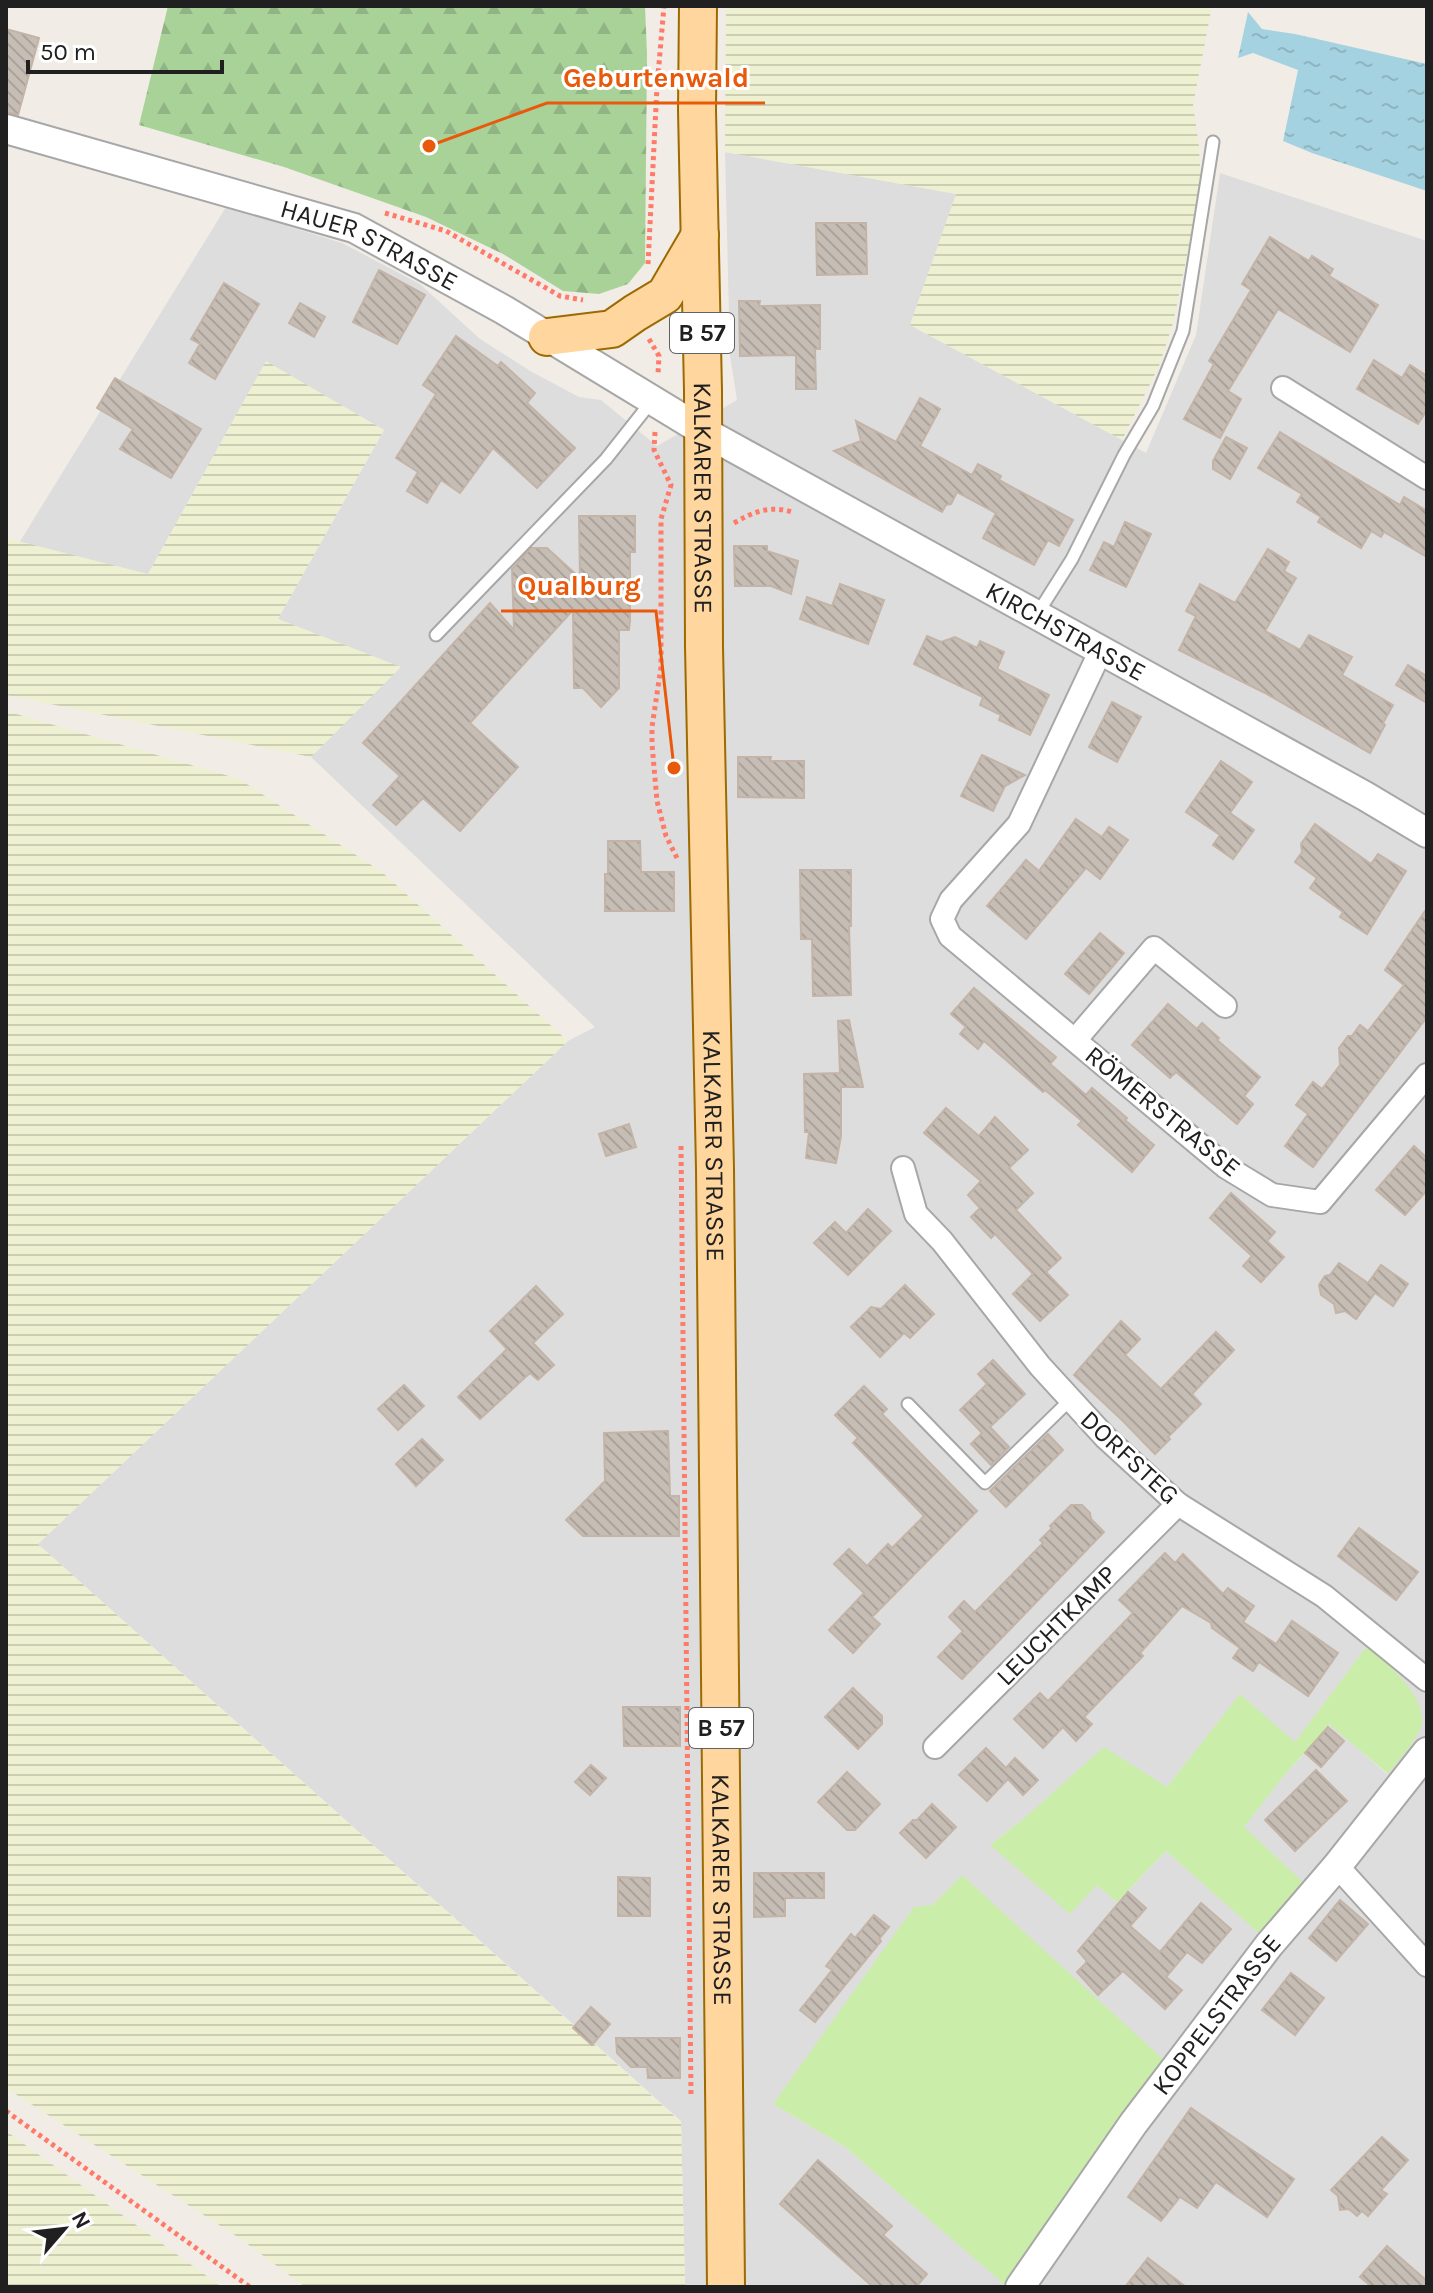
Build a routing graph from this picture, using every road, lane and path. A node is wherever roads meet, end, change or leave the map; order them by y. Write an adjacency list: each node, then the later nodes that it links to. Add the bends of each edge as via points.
1 (664, 6): 6 (path)
2 (698, 6): 5 (main road, KALKARER STRASSE / B 57)
3 (6, 129): 8 (street, HAUER STRASSE, via 354,228)
4 (1213, 142): 16 (lane, via 1183,331 1153,406)
5 (700, 235): 7 (main road, via 665,295); 11 (main road, KALKARER STRASSE / B 57)
6 (647, 272)
7 (635, 313): 8 (main road, via 612,329); 10 (path, via 659,356)
8 (547, 337): 10 (street, HAUER STRASSE)
9 (1283, 388): 12 (street)
10 (654, 403): 11 (street, HAUER STRASSE); 14 (path, via 654,450 671,485); 17 (lane)
11 (703, 431): 15 (main road, KALKARER STRASSE / B 57); 16 (street, KIRCHSTRASSE)
12 (1427, 478)
13 (795, 514): 15 (path, via 783,509 756,511 733,523)
14 (661, 519): 15 (path); 20 (path, via 661,667 652,744 657,801)
15 (703, 521): 37 (main road, KALKARER STRASSE / B 57)
16 (1036, 616): 18 (street, KIRCHSTRASSE)
17 (436, 635)
18 (1101, 650): 19 (street, KIRCHSTRASSE); 22 (street, RÖMERSTRASSE, via 1019,824 951,900 942,919 950,936)
19 (1427, 833)
20 (680, 864)
21 (1225, 1006): 22 (street, RÖMERSTRASSE, via 1154,948)
22 (1076, 1039): 23 (street, RÖMERSTRASSE, via 1226,1167 1272,1195 1320,1202)
23 (1427, 1075)
24 (681, 1139): 34 (path)
25 (903, 1168): 26 (street, DORFSTEG, via 916,1214)
26 (1071, 1399): 27 (lane, via 985,1483); 28 (street, DORFSTEG)
27 (908, 1404)
28 (1178, 1504): 29 (street, DORFSTEG, via 1324,1596); 30 (street, LEUCHTKAMP)
29 (1427, 1680)
30 (935, 1747)
31 (1427, 1752): 32 (street, KOPPELSTRASSE)
32 (1337, 1866): 33 (street); 38 (street, KOPPELSTRASSE, via 1269,1945 1133,2124)
33 (1427, 1965)
34 (691, 2098)
35 (6, 2111): 36 (path)
36 (250, 2287)
37 (726, 2287)
38 (1020, 2287)

